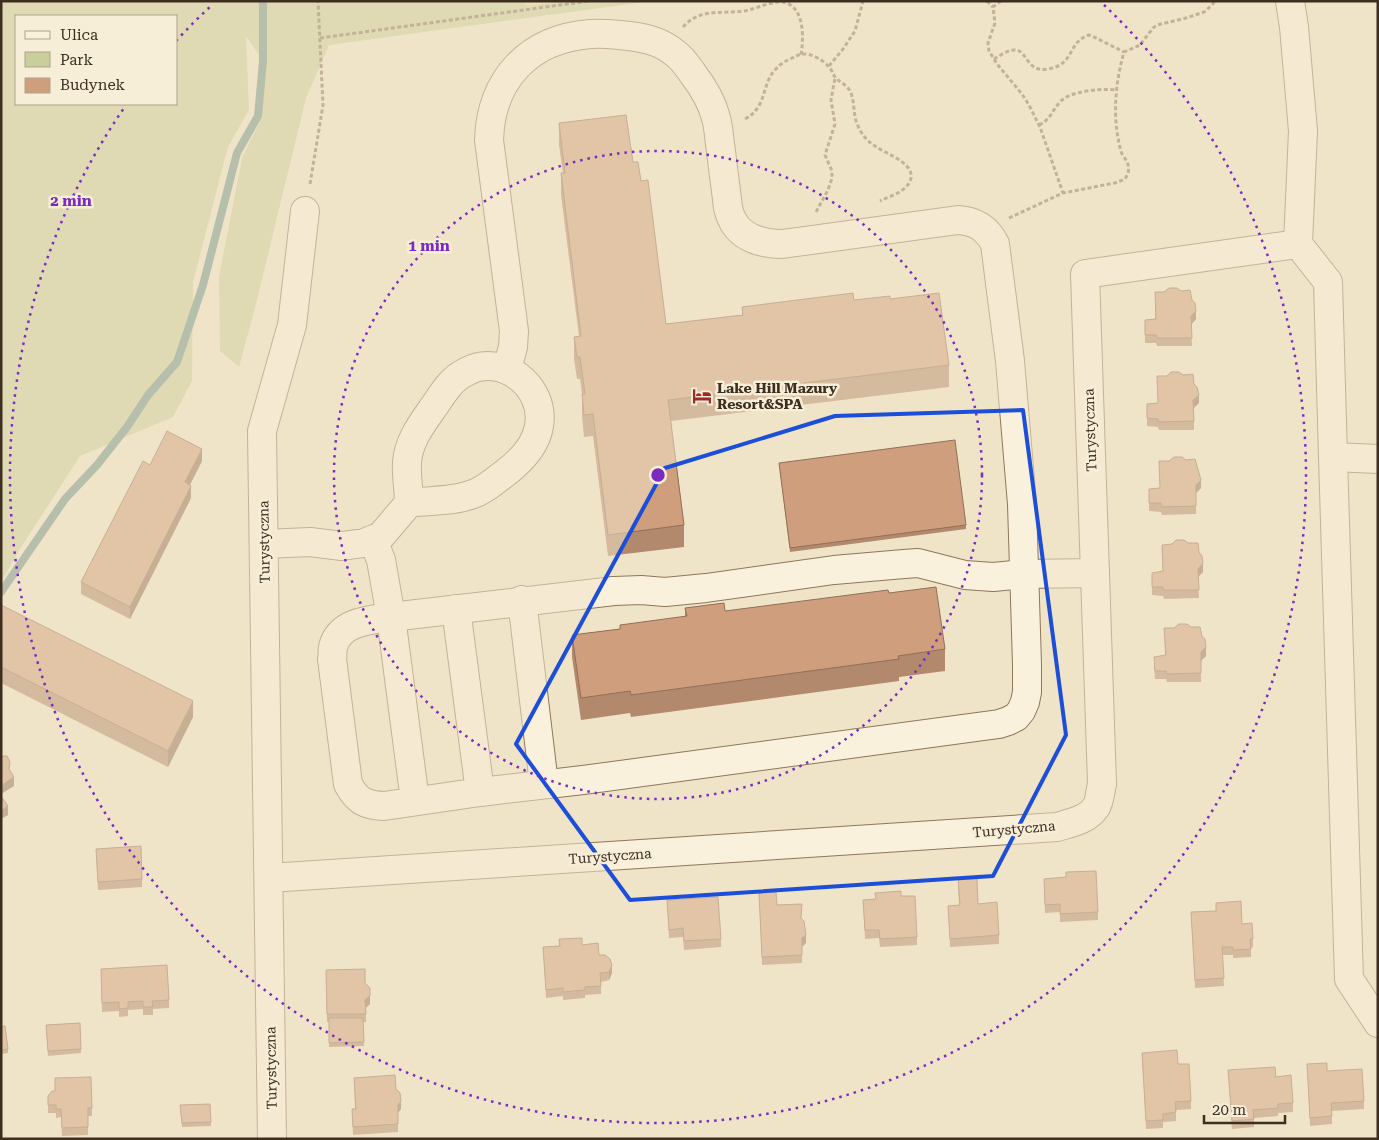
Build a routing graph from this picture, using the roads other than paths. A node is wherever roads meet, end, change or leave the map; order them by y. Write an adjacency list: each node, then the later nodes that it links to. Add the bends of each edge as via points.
1 (1290, 1): 3 (street, via 1303,131)
2 (305, 211): 9 (street, Turystyczna, via 292,325 262,431)
3 (1298, 244): 5 (street, via 1328,282); 10 (street, Turystyczna, via 1085,274)
4 (507, 369): 7 (street, via 482,365 473,368 456,378 440,398 420,426 408,454); 7 (street, via 527,384 539,407 540,425 530,449 487,487 475,493 454,499); 11 (street, via 514,331 489,140 493,108 499,93 518,64 559,40 591,34 652,40 677,54 709,99 718,128 728,208 737,228 746,235 769,244 782,244 958,220 976,223 990,235 995,244 1010,361 1022,504)
5 (1332, 457): 6 (street); 19 (street, via 1349,979)
6 (1378, 459)
7 (409, 503): 8 (street, via 388,529)
8 (373, 540): 9 (street, via 342,546 310,542); 14 (street, via 381,560)
9 (264, 554): 18 (street, Turystyczna)
10 (1095, 573): 11 (street); 18 (street, Turystyczna, via 1102,784 1096,807 1077,821 1057,827)
11 (1024, 574): 12 (street, via 977,576 904,564 664,592 614,591); 15 (street, via 1027,692 1021,711 1008,721)
12 (522, 600): 13 (street); 15 (street)
13 (456, 608): 14 (street); 16 (street)
14 (391, 617): 17 (street); 17 (street, via 357,622 346,628 334,646 332,659 348,784 353,794 372,805)
15 (544, 784): 16 (street)
16 (480, 792): 17 (street)
17 (415, 801)
18 (269, 878): 20 (street, Turystyczna)
19 (1378, 1023)
20 (272, 1139)

